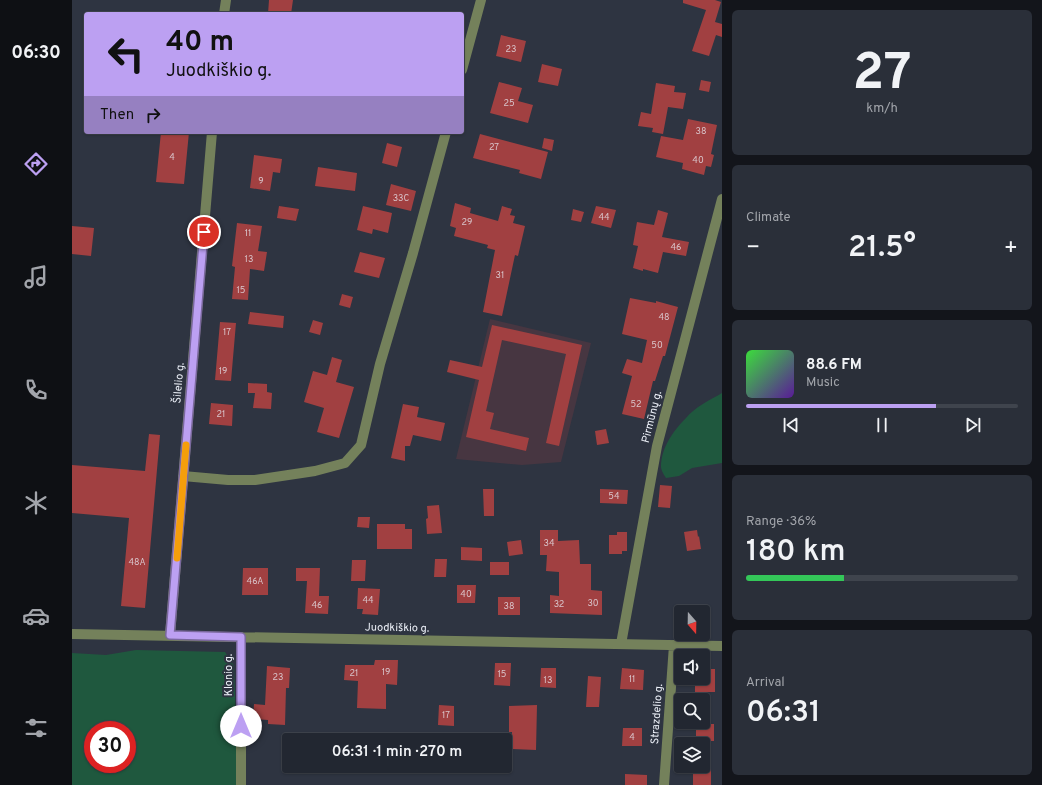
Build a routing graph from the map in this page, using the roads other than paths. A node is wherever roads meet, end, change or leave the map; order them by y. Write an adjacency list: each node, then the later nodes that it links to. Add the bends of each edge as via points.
1 (226, 0): 3 (street)
2 (481, 0): 4 (street)
3 (224, 12)
4 (464, 63)
5 (212, 134): 8 (street, Šilelio g.)
6 (445, 134): 8 (street, via 380,364 361,445 345,463 315,471 255,480)
7 (722, 199): 12 (street, Pirmūnų g., via 657,446)
8 (183, 476): 10 (street, Šilelio g.)
9 (72, 634): 10 (street, Juodkiškio g.)
10 (170, 635): 11 (street, Juodkiškio g.)
11 (241, 637): 12 (street, Juodkiškio g.); 15 (street, Klonio g.)
12 (620, 644): 13 (street, Juodkiškio g.)
13 (674, 645): 14 (street, Juodkiškio g.); 16 (street, Strazdelio g.)
14 (722, 646)
15 (241, 785)
16 (664, 785)

